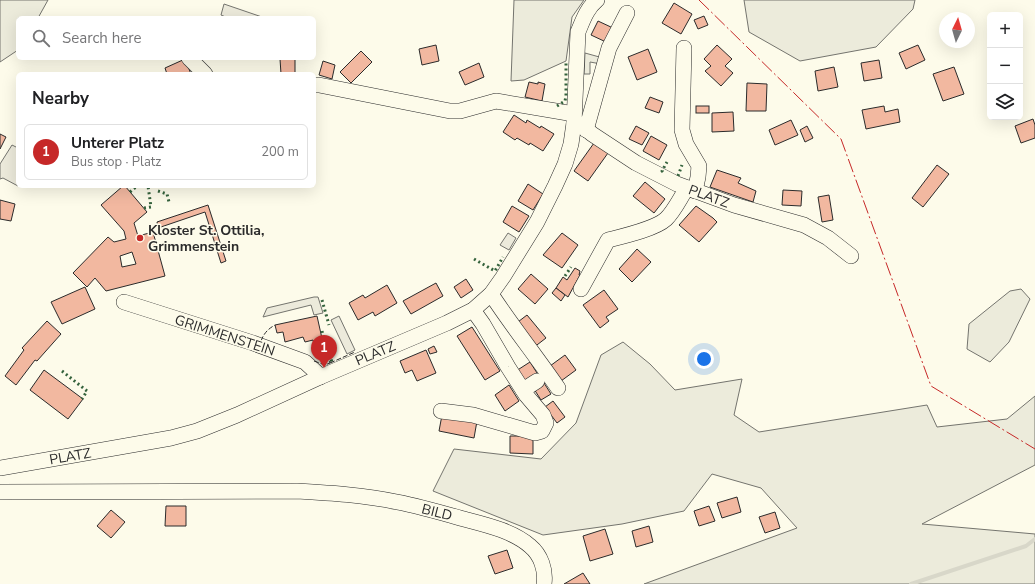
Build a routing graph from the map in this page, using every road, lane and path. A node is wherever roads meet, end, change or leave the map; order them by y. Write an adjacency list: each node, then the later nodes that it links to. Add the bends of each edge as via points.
1 (597, 0): 7 (street, PLATZ, via 583,18 578,32)
2 (627, 13): 7 (street, via 609,48)
3 (684, 48): 8 (street, via 682,130 686,144 699,166 698,177)
4 (192, 60): 5 (street)
5 (203, 72)
6 (316, 85): 7 (street, PLATZ, via 450,111 460,111 496,101)
7 (578, 122): 8 (street, PLATZ, via 636,163); 11 (street, PLATZ, via 565,164 538,222)
8 (691, 189): 9 (street, PLATZ, via 734,205 804,225 828,238); 10 (street, via 665,220 650,228 608,240)
9 (851, 256)
10 (582, 290)
11 (491, 294): 13 (street, PLATZ); 16 (street)
12 (124, 302): 14 (street, GRIMMENSTEIN, via 253,342 305,362)
13 (473, 310): 14 (street, PLATZ); 17 (street)
14 (320, 377): 19 (street, PLATZ, via 197,431 171,438)
15 (537, 381): 17 (street)
16 (558, 388)
17 (523, 390): 18 (street, via 546,423 542,431 535,433 473,414)
18 (442, 411)
19 (0, 468)
20 (0, 492): 21 (street, BILD, via 345,493 398,502 498,529 523,541 535,551 544,571)
21 (544, 584)

